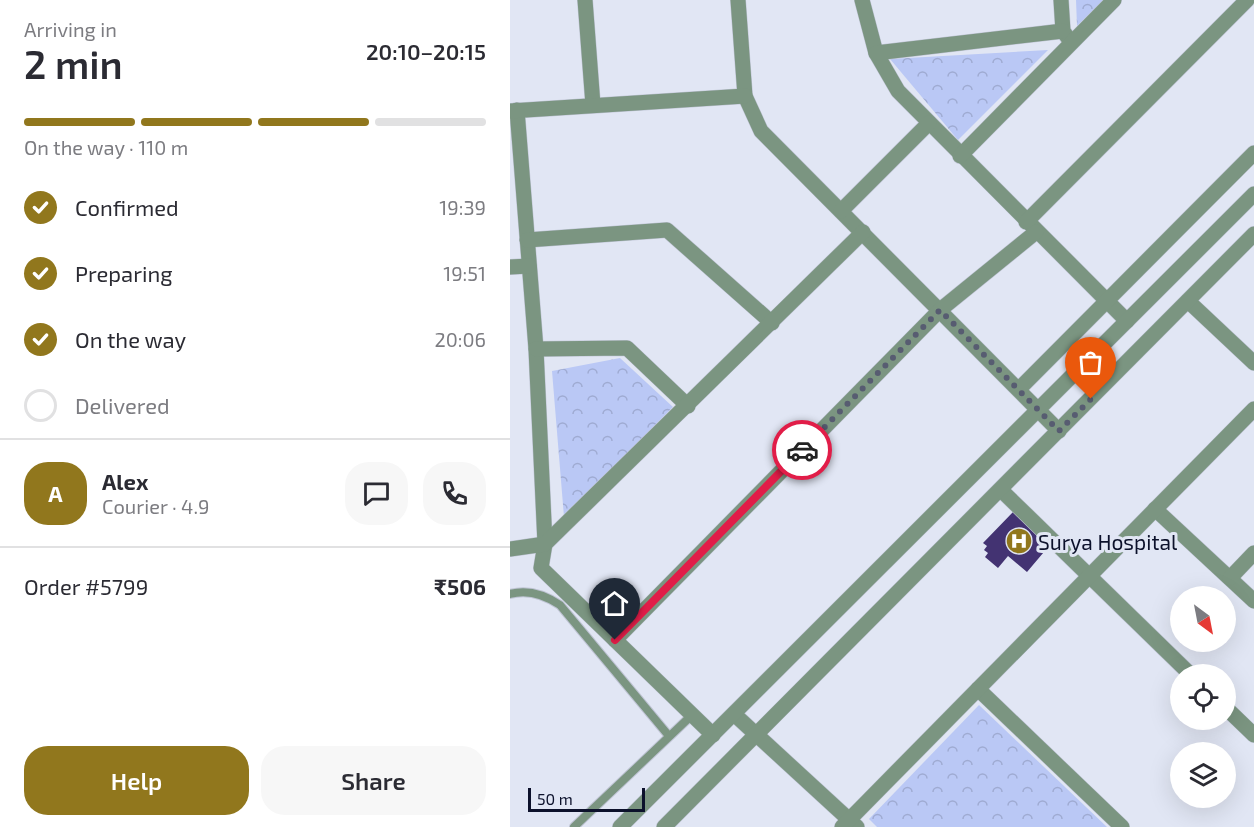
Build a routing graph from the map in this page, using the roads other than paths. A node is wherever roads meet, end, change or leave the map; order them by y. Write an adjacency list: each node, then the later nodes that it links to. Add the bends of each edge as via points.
1 (585, 0): 10 (street)
2 (738, 0): 9 (street)
3 (862, 0): 8 (street)
4 (1061, 0): 7 (street)
5 (1114, 0): 7 (street)
6 (1248, 0): 17 (street)
7 (1068, 37): 8 (street); 14 (street)
8 (876, 53): 12 (street, via 898,90)
9 (745, 96): 10 (street); 16 (street, via 761,131)
10 (593, 105): 11 (street)
11 (513, 110): 20 (street)
12 (929, 123): 14 (street); 16 (street)
13 (1254, 153): 23 (street)
14 (960, 156): 17 (street)
15 (1254, 194): 26 (street)
16 (841, 211): 18 (street)
17 (1031, 227): 23 (street); 25 (street)
18 (863, 232): 25 (street); 27 (street)
19 (1254, 234): 24 (street)
20 (527, 240): 21 (street); 27 (street, via 667,230)
21 (529, 266): 22 (street); 28 (street)
22 (510, 267)
23 (1107, 301): 26 (street); 30 (street)
24 (1188, 301): 29 (street); 34 (street)
25 (940, 310): 30 (street); 44 (street)
26 (1127, 321): 32 (street)
27 (772, 323): 31 (street)
28 (536, 350): 31 (street, via 627,348); 37 (street)
29 (1254, 363)
30 (1019, 389): 32 (street)
31 (688, 406): 37 (street)
32 (1039, 409): 34 (street); 47 (street)
33 (1254, 409): 36 (street)
34 (1059, 431): 35 (street)
35 (1001, 490): 40 (street); 51 (street)
36 (1155, 509): 40 (street); 41 (street)
37 (545, 544): 38 (street); 44 (street, via 541,568)
38 (510, 549)
39 (1254, 553): 41 (street)
40 (1088, 577): 45 (street); 46 (street)
41 (1230, 578): 43 (street)
42 (510, 594): 53 (lane, via 539,594 560,605)
43 (1254, 601)
44 (615, 640): 48 (street)
45 (1179, 664)
46 (978, 689): 54 (street); 58 (street)
47 (734, 714): 50 (street); 51 (street)
48 (692, 715): 50 (street); 53 (lane)
49 (1236, 718): 52 (street)
50 (713, 735): 56 (street)
51 (756, 735): 54 (street); 57 (street)
52 (1254, 735)
53 (669, 736): 55 (lane)
54 (850, 825)
55 (574, 827)
56 (620, 827)
57 (664, 827)
58 (1122, 827)

